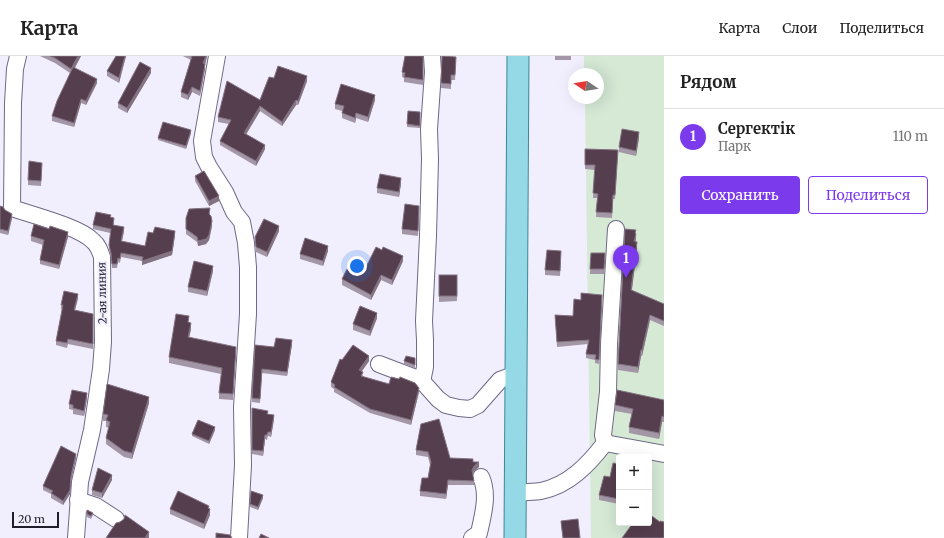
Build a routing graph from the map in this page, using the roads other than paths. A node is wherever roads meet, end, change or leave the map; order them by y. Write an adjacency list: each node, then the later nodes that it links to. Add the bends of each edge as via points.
1 (18, 56): 5 (street, 2-ая линия, via 13,103 14,156)
2 (217, 56): 17 (street, via 202,140 204,157 242,222 248,267)
3 (432, 56): 9 (street, via 424,321 425,367)
4 (518, 56): 8 (main road)
5 (6, 206): 14 (street, 2-ая линия, via 86,235 96,244 102,257 101,369)
6 (616, 229): 10 (street)
7 (379, 364): 9 (street)
8 (516, 374): 9 (street, via 500,380 478,405 470,409 446,405); 13 (main road)
9 (422, 382)
10 (605, 444): 11 (street); 13 (street, via 589,463 566,482 542,490)
11 (664, 454)
12 (481, 477): 18 (street, via 485,494 482,518 479,533)
13 (516, 493): 19 (main road)
14 (78, 500): 15 (street, via 96,506); 16 (street, 2-ая линия)
15 (116, 520)
16 (76, 538)
17 (239, 538)
18 (472, 538)
19 (516, 538)

